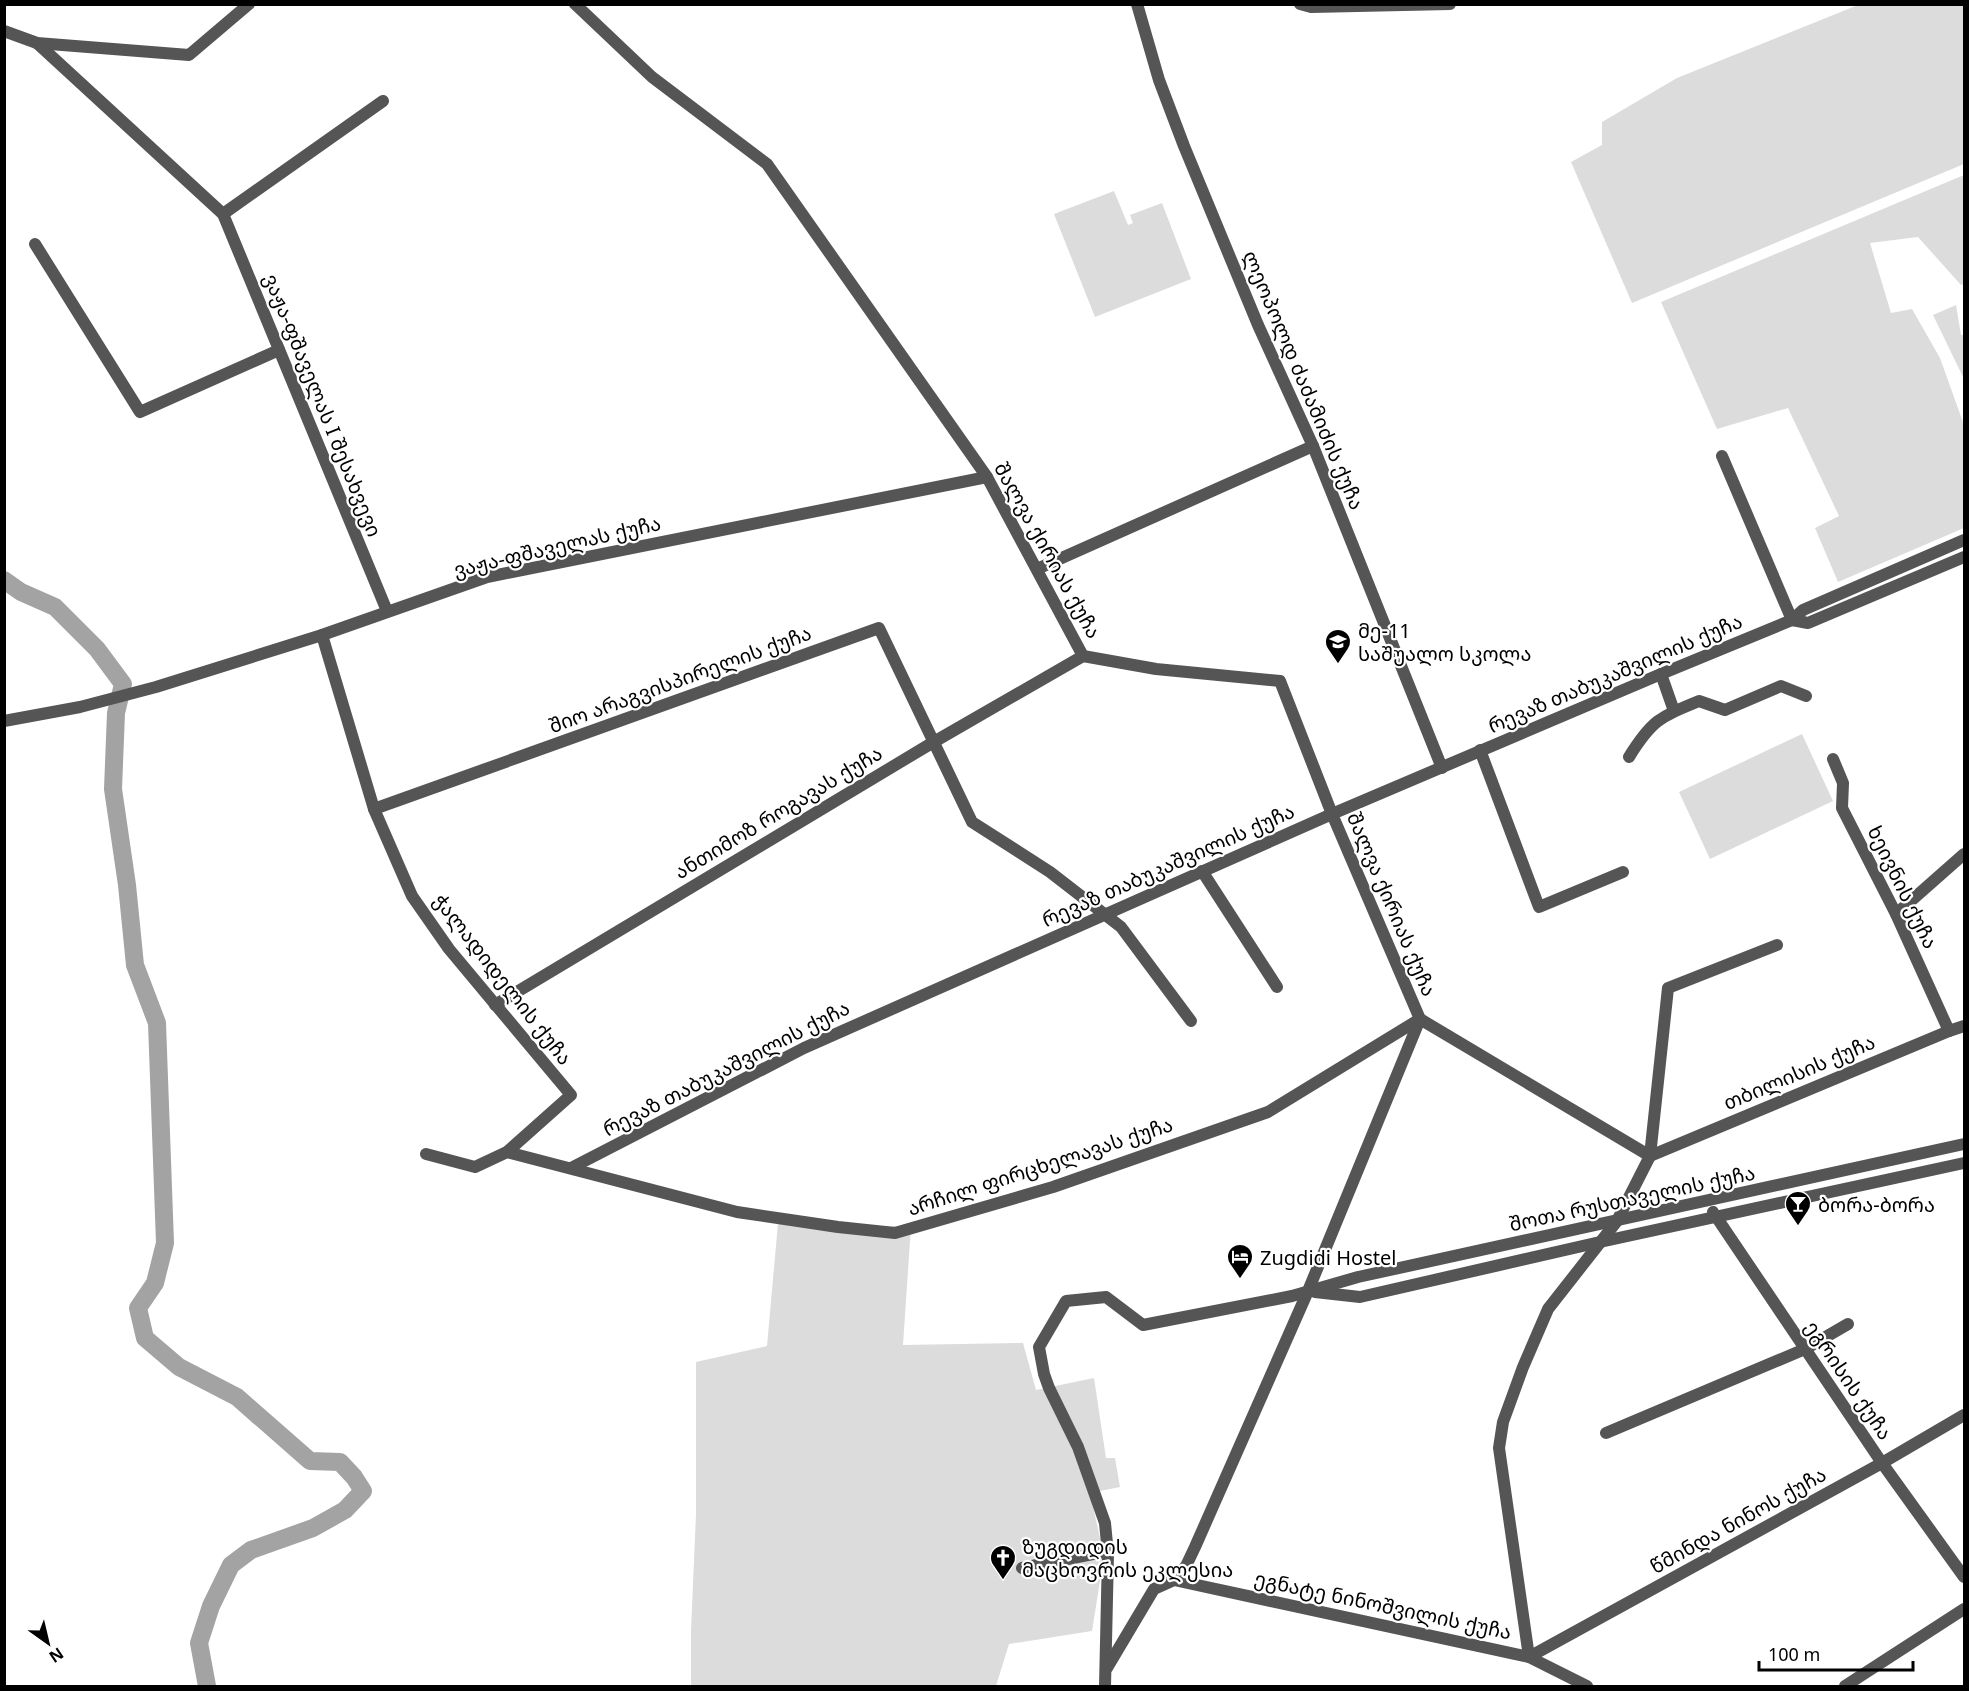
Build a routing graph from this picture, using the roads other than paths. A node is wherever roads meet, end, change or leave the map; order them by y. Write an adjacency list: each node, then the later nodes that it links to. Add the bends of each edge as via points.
1 (249, 4): 7 (street, via 189,55)
2 (575, 4): 14 (street, შალვა ქირიას ქუჩა, via 652,77 767,164)
3 (1137, 4): 12 (street, ლეოპოლდ ძაძამიძის ქუჩა, via 1184,146)
4 (1300, 4): 5 (street)
5 (1450, 4)
6 (4, 31): 7 (street)
7 (37, 44): 9 (street, ვაჟა-ფშაველას I შესახვევი)
8 (383, 101): 9 (street)
9 (223, 214): 11 (street, ვაჟა-ფშაველას I შესახვევი)
10 (35, 244): 11 (street, via 140,412)
11 (279, 350): 18 (street, ვაჟა-ფშაველას I შესახვევი)
12 (1313, 446): 17 (street); 30 (street, ლეოპოლდ ძაძამიძის ქუჩა)
13 (1722, 456): 19 (street)
14 (987, 477): 17 (street, შალვა ქირიას ქუჩა); 18 (street, ვაჟა-ფშაველას ქუჩა, via 488,577)
15 (1965, 540): 19 (street, რევაზ თაბუკაშვილის ქუჩა, via 1803,610)
16 (1965, 557): 19 (street, რევაზ თაბუკაშვილის ქუჩა, via 1808,623)
17 (1037, 569): 21 (street, შალვა ქირიას ქუჩა)
18 (387, 611): 20 (street, ვაჟა-ფშაველას ქუჩა)
19 (1792, 620): 22 (street, რევაზ თაბუკაშვილის ქუჩა)
20 (322, 635): 25 (street, ვაჟა-ფშაველას ქუჩა, via 156,687); 31 (street, ჭალადიდელის ქუჩა)
21 (1083, 656): 26 (street, ანთიმოზ როგავას ქუჩა); 32 (street, შალვა ქირიას ქუჩა, via 1156,669 1280,681)
22 (1661, 674): 24 (street); 27 (street, რევაზ თაბუკაშვილის ქუჩა)
23 (1806, 696): 24 (street, via 1781,686 1725,710 1699,701)
24 (1674, 711): 28 (street, via 1653,723)
25 (4, 721)
26 (932, 743): 31 (street, შიო არაგვისპირელის ქუჩა, via 879,628); 36 (street, via 972,822); 40 (street, ანთიმოზ როგავას ქუჩა)
27 (1480, 750): 30 (street, რევაზ თაბუკაშვილის ქუჩა); 35 (street, via 1539,907)
28 (1629, 757)
29 (1833, 759): 37 (street, ხეივნის ქუჩა, via 1843,783 1842,808)
30 (1442, 768): 32 (street, რევაზ თაბუკაშვილის ქუჩა)
31 (374, 809): 40 (street, ჭალადიდელის ქუჩა, via 412,896)
32 (1332, 814): 34 (street, რევაზ თაბუკაშვილის ქუჩა); 41 (street, შალვა ქირიას ქუჩა)
33 (1965, 854): 37 (street)
34 (1202, 871): 36 (street, რევაზ თაბუკაშვილის ქუჩა); 39 (street)
35 (1623, 872)
36 (1106, 914): 42 (street, via 1121,927); 50 (street, რევაზ თაბუკაშვილის ქუჩა, via 804,1048)
37 (1896, 914): 44 (street, ხეივნის ქუჩა)
38 (1776, 945): 48 (street, via 1668,988)
39 (1277, 987)
40 (495, 1005): 46 (street, ჭალადიდელის ქუჩა, via 571,1095)
41 (1420, 1019): 48 (street, შალვა ქირიას ქუჩა); 50 (street, არჩილ ფირცხელავას ქუჩა, via 1268,1112 1053,1186 895,1233 737,1212); 55 (street)
42 (1191, 1021)
43 (1965, 1026): 44 (street, თბილისის ქუჩა)
44 (1948, 1030): 48 (street, თბილისის ქუჩა)
45 (1965, 1144): 51 (street, შოთა რუსთაველის ქუჩა)
46 (507, 1152): 47 (street, via 475,1167); 50 (street, არჩილ ფირცხელავას ქუჩა)
47 (426, 1154)
48 (1650, 1156): 53 (street)
49 (1965, 1163): 52 (street, შოთა რუსთაველის ქუჩა)
50 (571, 1168)
51 (1707, 1201): 52 (street, ეგრისის ქუჩა); 53 (street, შოთა რუსთაველის ქუჩა)
52 (1716, 1218): 54 (street, შოთა რუსთაველის ქუჩა); 57 (street, ეგრისის ქუჩა)
53 (1617, 1221): 54 (street); 55 (street, შოთა რუსთაველის ქუჩა)
54 (1600, 1242): 55 (street, შოთა რუსთაველის ქუჩა, via 1360,1297); 66 (street, via 1548,1309 1503,1422 1499,1448)
55 (1308, 1291): 61 (street, შოთა რუსთაველის ქუჩა, via 1143,1325 1106,1297 1066,1301 1039,1347 1049,1388 1078,1447 1105,1523); 64 (street, via 1196,1547)
56 (1848, 1324): 57 (street)
57 (1805, 1349): 59 (street); 60 (street, ეგრისის ქუჩა)
58 (1965, 1415): 60 (street, წმინდა ნინოს ქუჩა)
59 (1606, 1433)
60 (1882, 1463): 63 (street, ეგრისის ქუჩა); 66 (street, წმინდა ნინოს ქუჩა)
61 (1107, 1551): 62 (street); 67 (street)
62 (1022, 1568)
63 (1965, 1576)
64 (1174, 1580): 66 (street, ეგნატე ნინოშვილის ქუჩა); 67 (street, via 1154,1589)
65 (1965, 1609): 70 (street)
66 (1529, 1657): 69 (street, ეგნატე ნინოშვილის ქუჩა)
67 (1105, 1671): 68 (street)
68 (1105, 1686)
69 (1587, 1686)
70 (1845, 1686)

